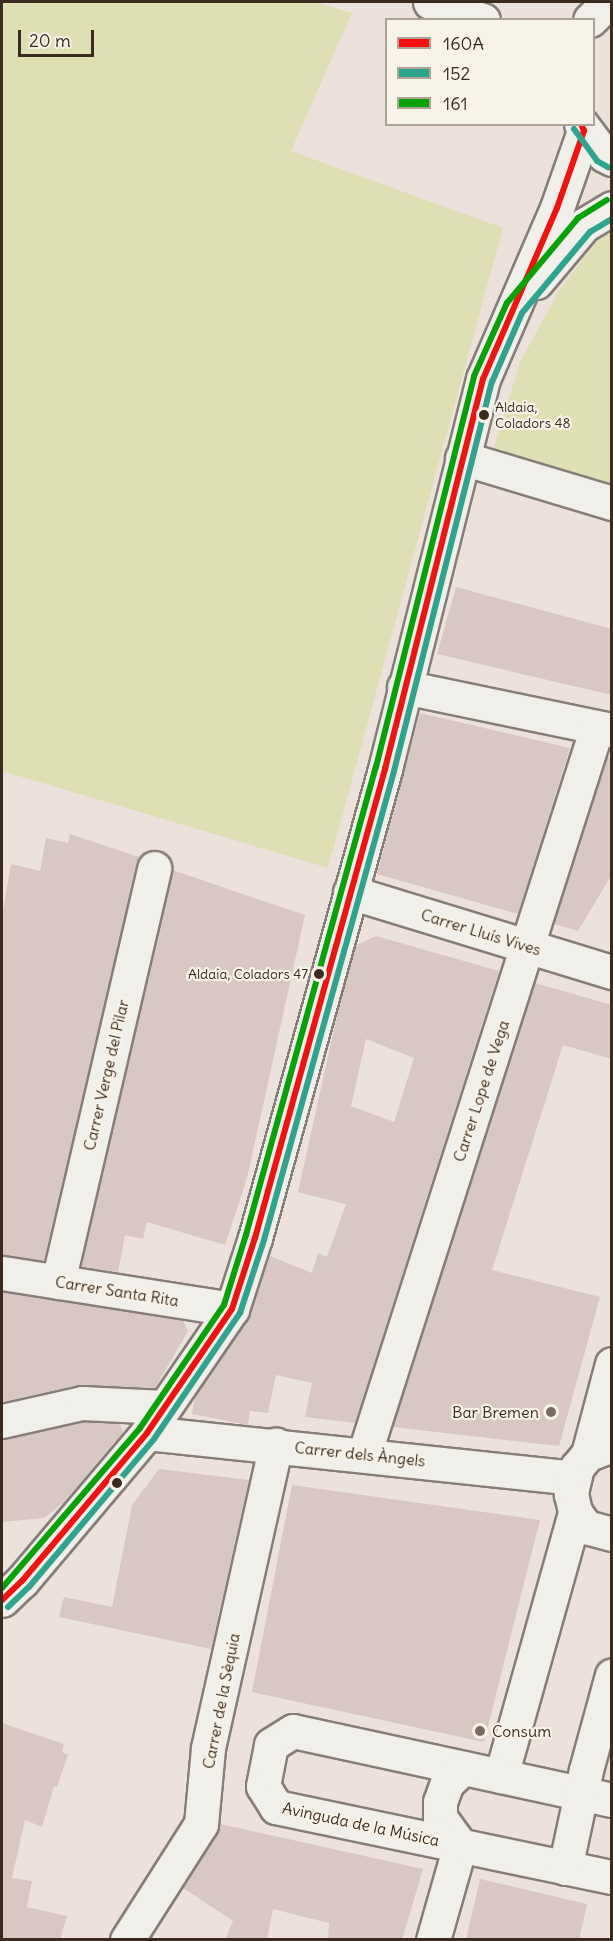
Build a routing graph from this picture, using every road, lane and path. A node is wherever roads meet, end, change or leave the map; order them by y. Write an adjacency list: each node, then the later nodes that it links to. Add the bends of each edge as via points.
1 (430, 2): 2 (street)
2 (477, 18)
3 (583, 128): 4 (street, via 604,155); 6 (street, via 557,208)
4 (612, 159)
5 (612, 208): 6 (street, via 584,225)
6 (514, 308): 7 (street, via 483,379)
7 (462, 458): 8 (street); 9 (street)
8 (612, 504)
9 (404, 687): 10 (street); 12 (street)
10 (604, 729): 13 (street, Carrer Lope de Vega)
11 (154, 868): 16 (street, Carrer Verge del Pilar)
12 (350, 892): 13 (street, Carrer Lluís Vives); 17 (street)
13 (529, 947): 14 (street, Carrer Lluís Vives); 22 (street, Carrer Lope de Vega)
14 (612, 972)
15 (2, 1273): 16 (street, Carrer Santa Rita)
16 (58, 1282): 17 (street, Carrer Santa Rita)
17 (232, 1309): 20 (street)
18 (612, 1364): 23 (street)
19 (2, 1420): 20 (street, Carrer dels Àngels, via 82,1403)
20 (156, 1420): 21 (street, Carrer dels Àngels); 26 (street)
21 (276, 1445): 22 (street, Carrer dels Àngels); 34 (street, Carrer de la Sèquia, via 208,1748 201,1824)
22 (364, 1455): 23 (street, Carrer dels Àngels)
23 (591, 1459): 24 (street, via 571,1494)
24 (575, 1512): 25 (street, via 586,1527); 29 (street)
25 (612, 1534)
26 (2, 1600)
27 (612, 1675): 30 (street)
28 (463, 1768): 29 (street, Avinguda de la Música); 31 (street, Avinguda de la Música, via 447,1783 440,1817); 31 (street, Avinguda de la Música, via 293,1731 271,1745 263,1786 276,1807)
29 (501, 1776): 30 (street, Avinguda de la Música)
30 (596, 1797): 32 (street)
31 (460, 1845): 32 (street, Avinguda de la Música); 35 (street)
32 (565, 1868): 33 (street, Avinguda de la Música)
33 (612, 1876)
34 (127, 1940)
35 (433, 1940)

